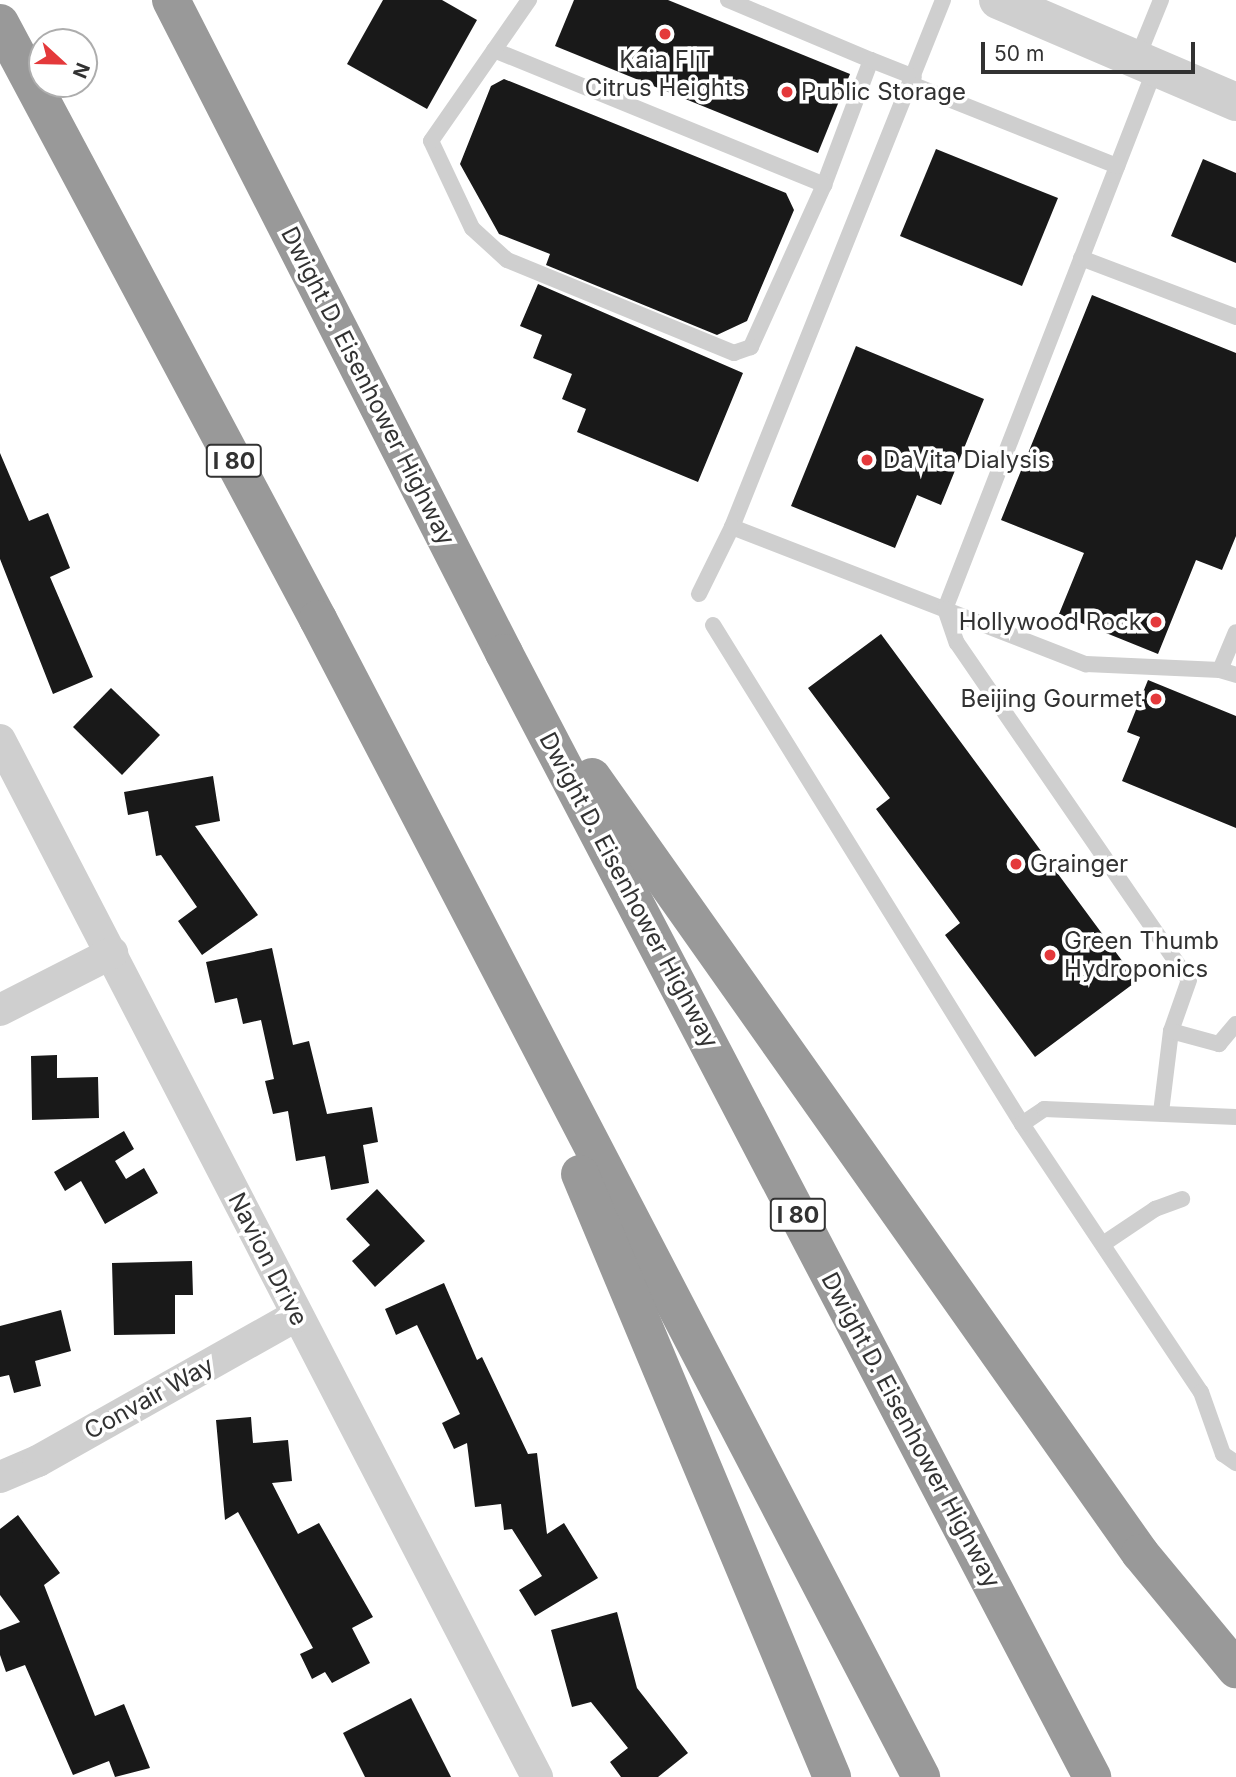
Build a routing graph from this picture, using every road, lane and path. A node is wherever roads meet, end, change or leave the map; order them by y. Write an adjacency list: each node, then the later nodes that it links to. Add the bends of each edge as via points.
1 (171, 0): 22 (highway, Dwight D. Eisenhower Highway / I 80)
2 (529, 0): 8 (lane)
3 (728, 0): 9 (lane)
4 (943, 0): 11 (lane)
5 (998, 0): 10 (street)
6 (1161, 0): 10 (lane)
7 (0, 23): 25 (highway, I 80)
8 (494, 50): 14 (lane); 14 (lane, via 431,141 472,228 508,260 734,354 751,347)
9 (871, 60): 11 (lane); 14 (lane)
10 (1146, 65): 12 (street); 13 (lane)
11 (913, 81): 13 (lane); 17 (lane)
12 (1236, 102)
13 (1116, 166): 15 (lane)
14 (824, 185)
15 (1081, 258): 16 (lane); 19 (lane)
16 (1236, 317)
17 (732, 527): 18 (lane); 19 (lane)
18 (699, 594)
19 (945, 609): 23 (lane, via 1086,664); 29 (lane, via 957,643 1189,980)
20 (713, 625): 32 (lane)
21 (1236, 632): 23 (lane)
22 (505, 653): 38 (highway, Dwight D. Eisenhower Highway / I 80); 39 (highway, via 1140,1553)
23 (1228, 672)
24 (0, 740): 26 (street, Navion Drive)
25 (464, 901): 41 (highway); 42 (highway, I 80)
26 (112, 953): 27 (street); 35 (street, Navion Drive)
27 (0, 1010)
28 (1236, 1024): 29 (lane, via 1219,1044)
29 (1171, 1031): 30 (lane)
30 (1161, 1113): 31 (lane); 32 (lane, via 1044,1109)
31 (1236, 1117)
32 (1022, 1125): 34 (lane)
33 (1182, 1199): 34 (lane, via 1169,1201)
34 (1103, 1244): 36 (lane, via 1201,1392 1223,1454)
35 (297, 1315): 37 (street, Convair Way, via 38,1461); 40 (street, Navion Drive)
36 (1236, 1463)
37 (0, 1477)
38 (967, 1538): 43 (highway, Dwight D. Eisenhower Highway / I 80); 44 (highway)
39 (1236, 1669)
40 (537, 1777)
41 (832, 1777)
42 (921, 1777)
43 (1092, 1777)
44 (1110, 1777)

